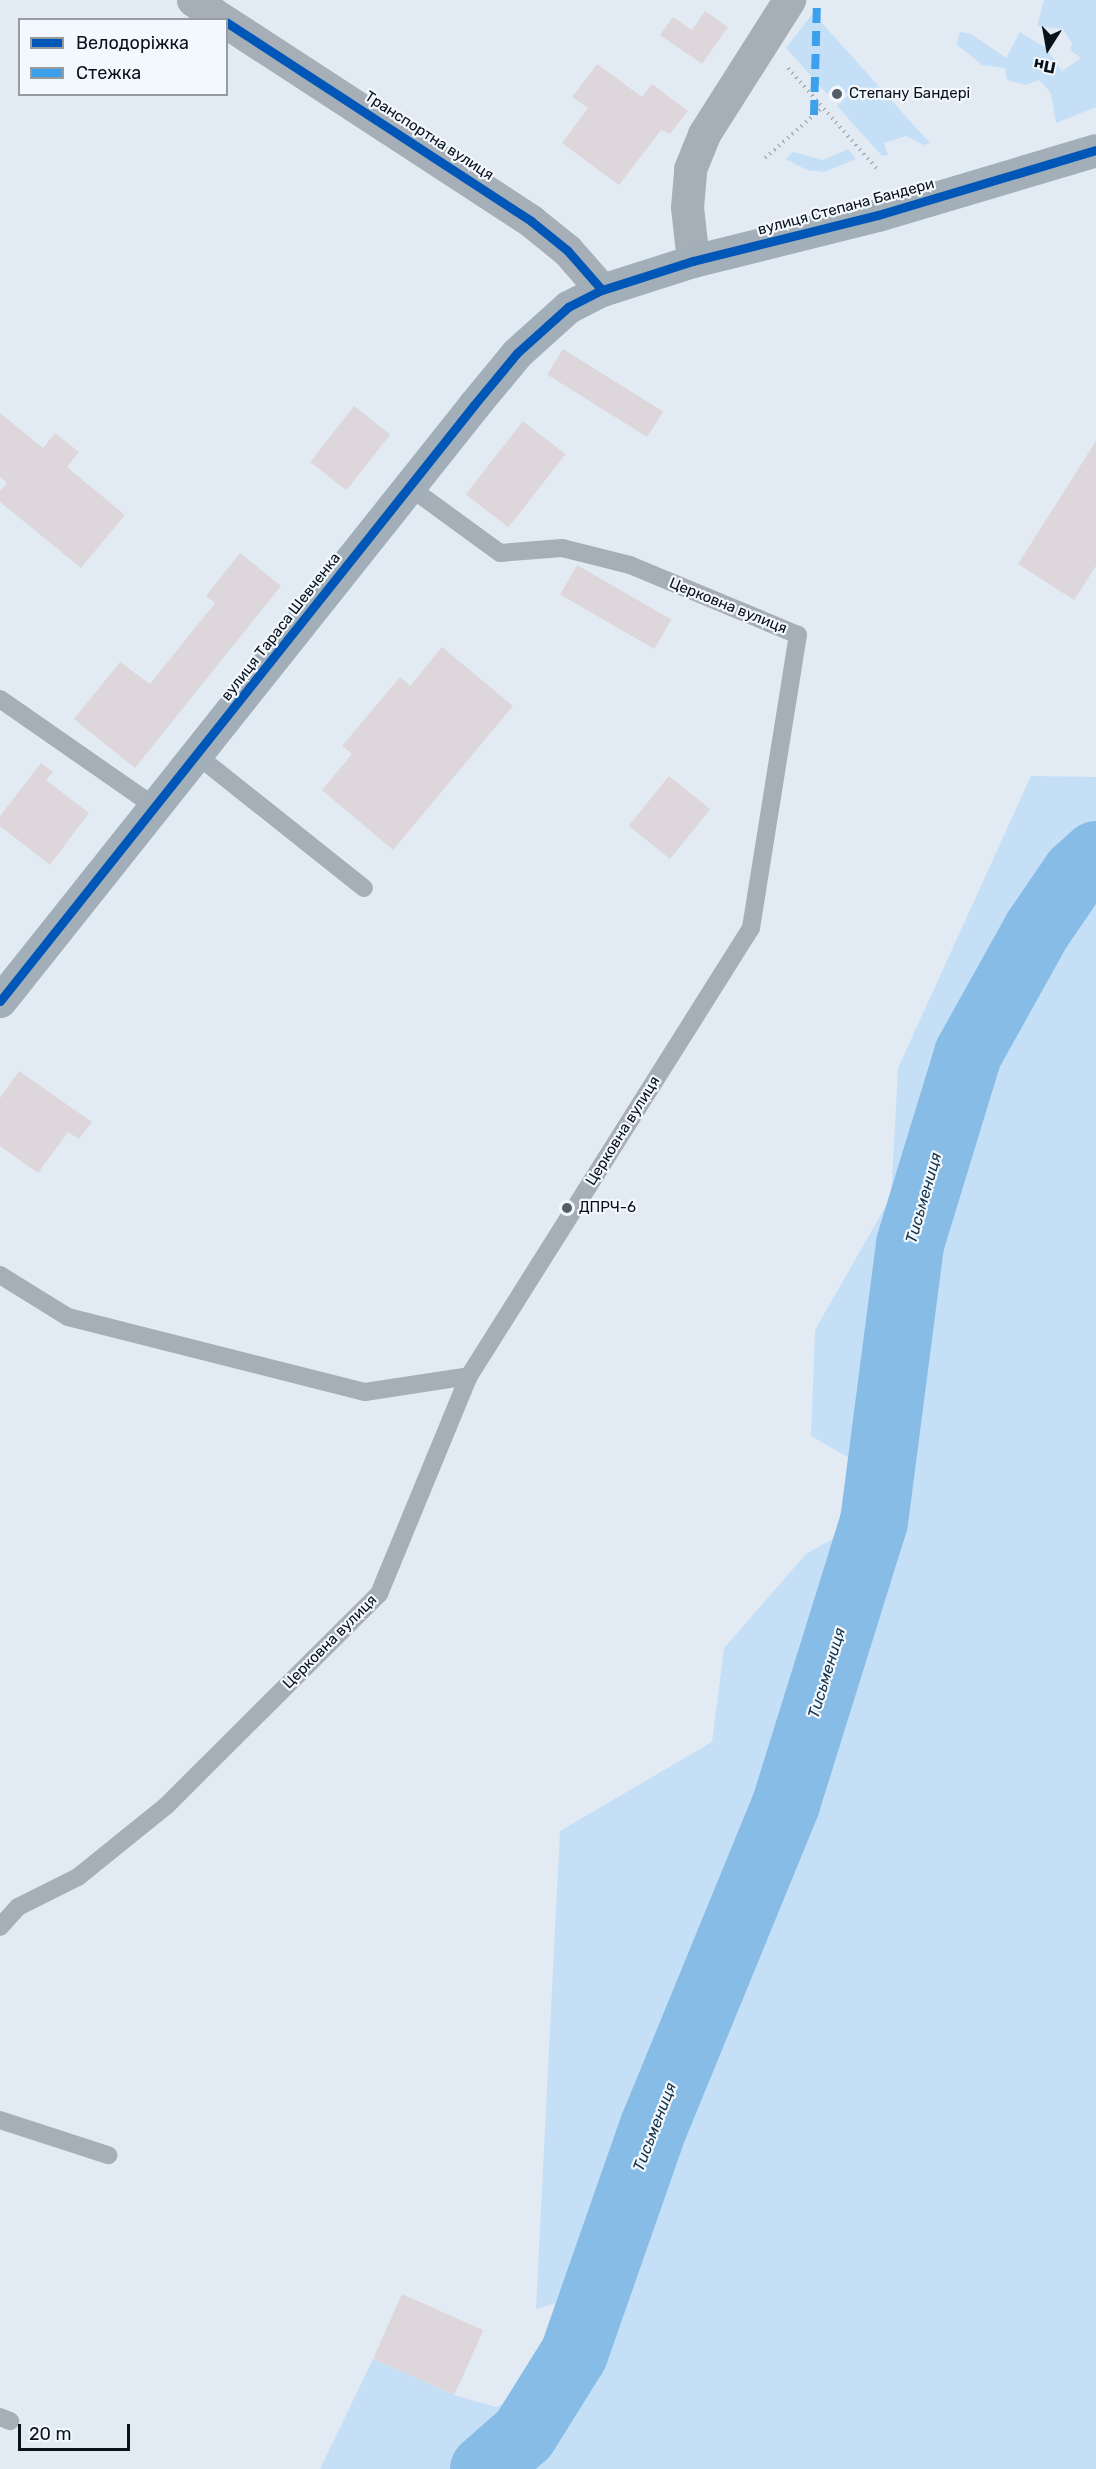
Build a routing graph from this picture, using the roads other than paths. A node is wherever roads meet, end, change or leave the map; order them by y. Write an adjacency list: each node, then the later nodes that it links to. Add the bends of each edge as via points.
1 (193, 0): 3 (street, Транспортна вулиця)
2 (789, 0): 6 (street, via 704,134 690,169 687,207)
3 (220, 18)
4 (228, 23): 7 (street, Транспортна вулиця, via 531,220 567,250)
5 (1096, 150): 6 (main road, вулиця Степана Бандери, via 878,215)
6 (693, 261): 7 (main road, вулиця Степана Бандери)
7 (602, 290): 8 (main road, вулиця Тараса Шевченка, via 568,307 517,353)
8 (411, 488): 10 (main road, вулиця Тараса Шевченка); 15 (lane, Церковна вулиця, via 500,553 562,548 630,565 798,635 752,928)
9 (0, 699): 11 (lane)
10 (198, 756): 11 (main road, вулиця Тараса Шевченка); 12 (lane)
11 (157, 808): 13 (main road, вулиця Тараса Шевченка)
12 (364, 888)
13 (0, 1001)
14 (0, 1275): 15 (lane, via 68,1317 365,1392)
15 (469, 1376): 16 (lane, Церковна вулиця, via 380,1594 166,1806 78,1877 18,1907)
16 (0, 1927)
17 (0, 2120): 18 (lane)
18 (108, 2155)

